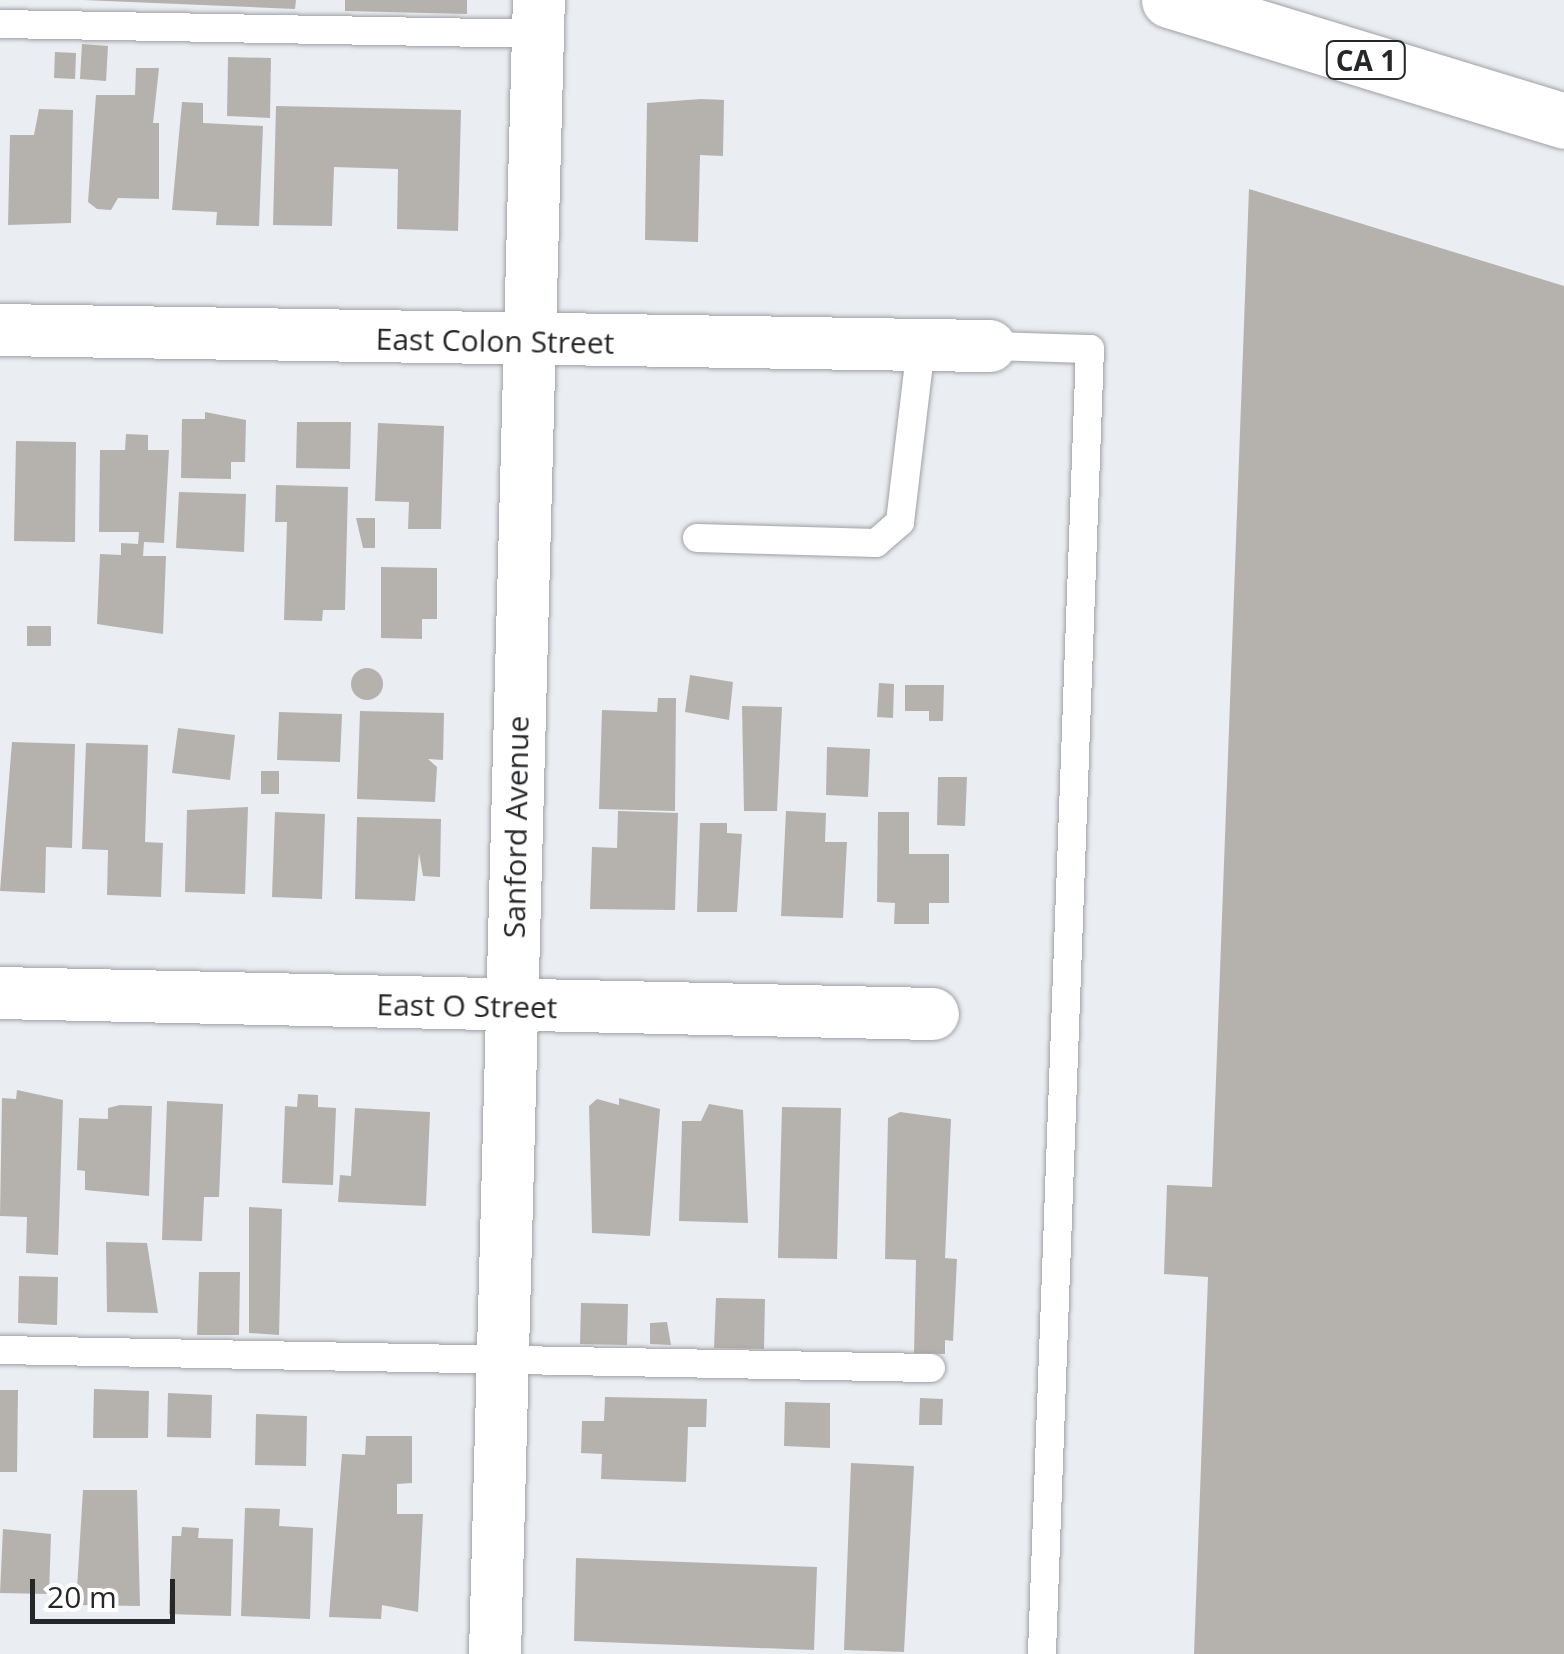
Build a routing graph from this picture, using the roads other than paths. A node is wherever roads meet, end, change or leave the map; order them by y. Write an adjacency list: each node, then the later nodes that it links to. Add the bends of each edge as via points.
1 (1169, 0): 4 (highway, CA 1)
2 (538, 17): 3 (lane); 6 (street, Sanford Avenue)
3 (0, 24)
4 (1564, 120)
5 (0, 330): 6 (street, East Colon Street)
6 (528, 343): 7 (street, East Colon Street); 11 (street, Sanford Avenue)
7 (921, 346): 8 (street, East Colon Street); 9 (lane, via 900,522 876,543)
8 (990, 346): 17 (lane, via 1090,349)
9 (697, 538)
10 (0, 993): 11 (street, East O Street)
11 (512, 1007): 12 (street, East O Street); 14 (street, Sanford Avenue)
12 (933, 1014)
13 (0, 1350): 14 (lane)
14 (504, 1362): 15 (lane); 16 (street, Sanford Avenue)
15 (931, 1368)
16 (495, 1654)
17 (1042, 1654)

